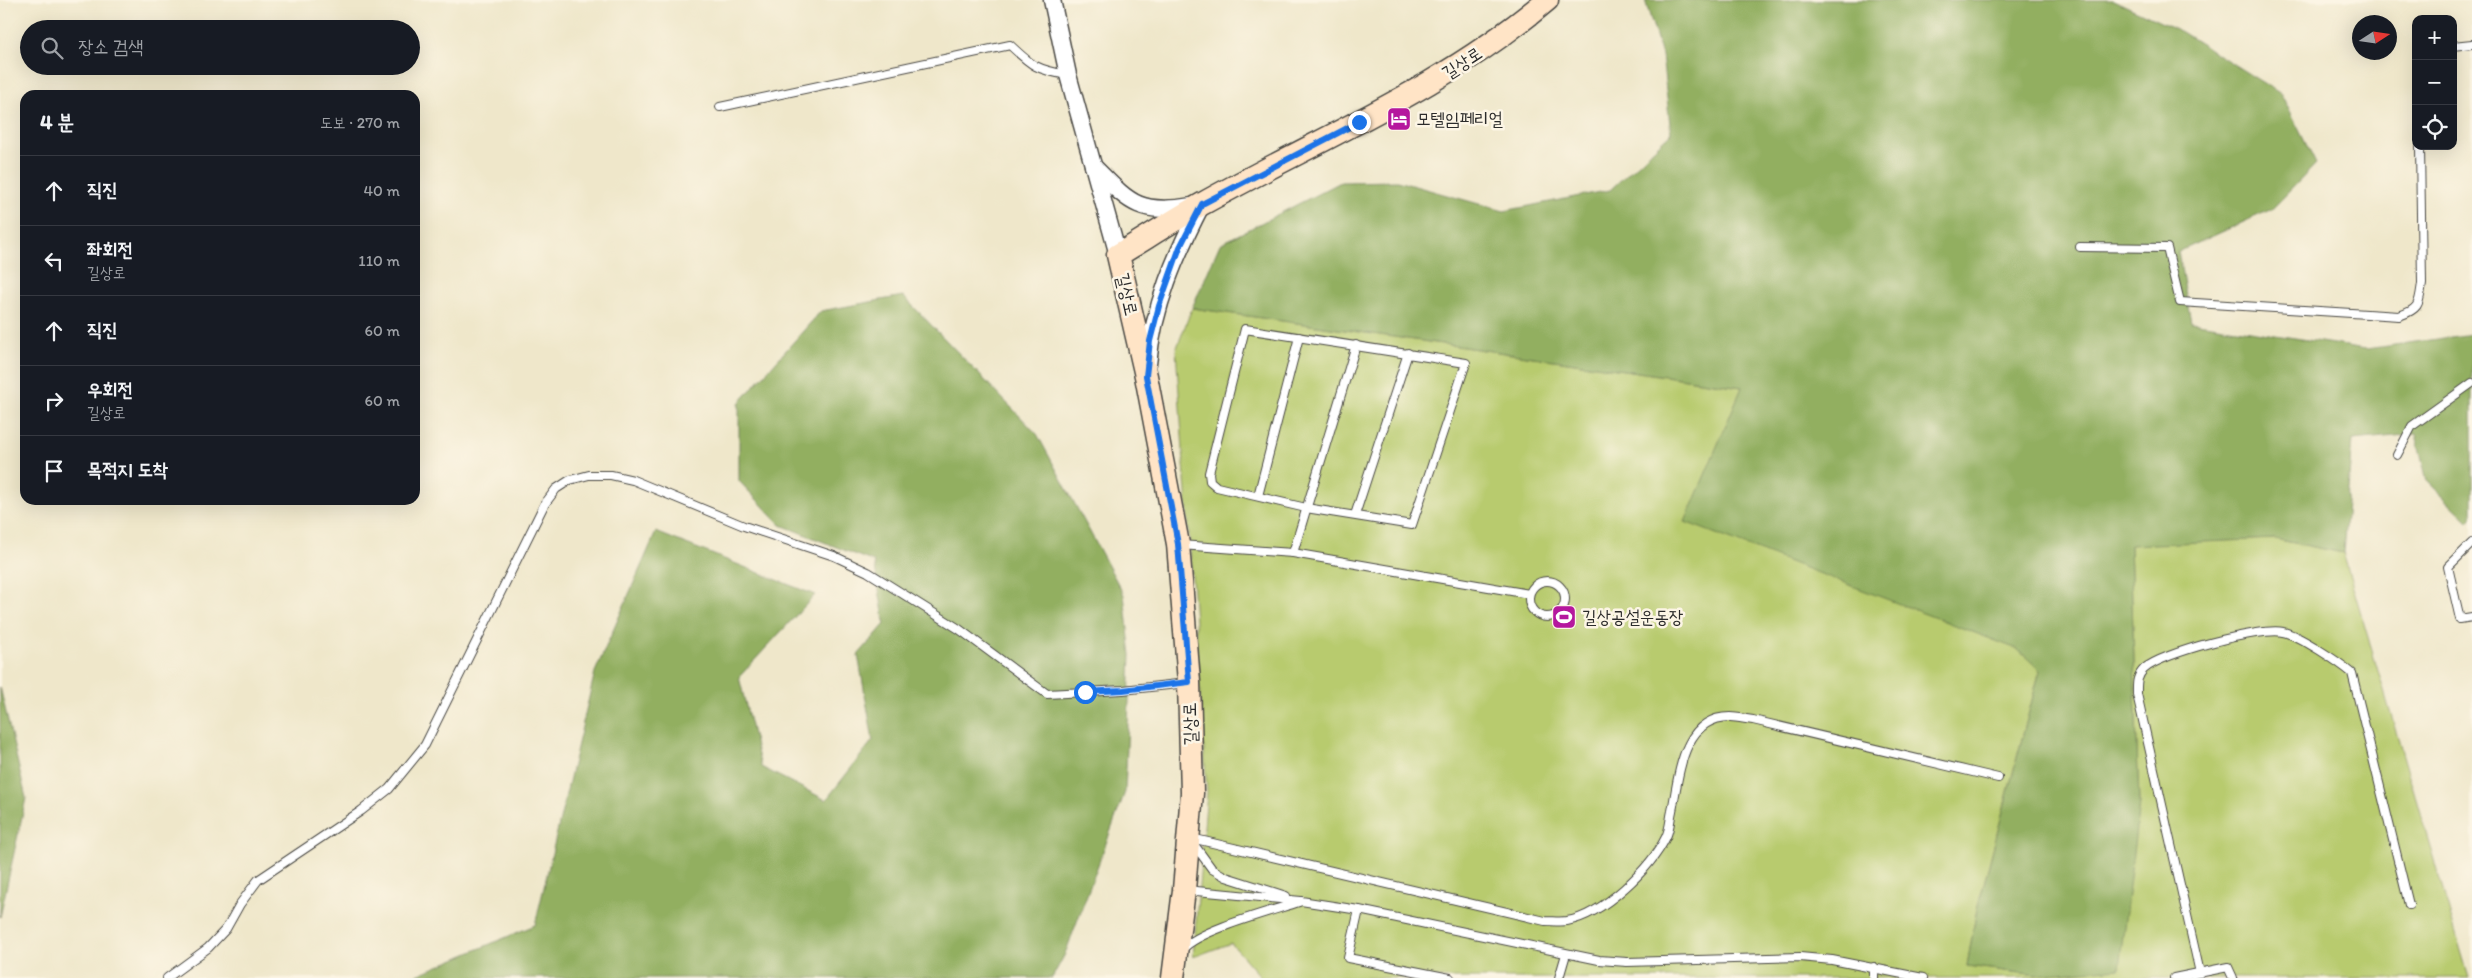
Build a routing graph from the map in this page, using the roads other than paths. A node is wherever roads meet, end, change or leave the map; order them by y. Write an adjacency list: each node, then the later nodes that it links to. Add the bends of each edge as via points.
1 (1052, 0): 5 (street)
2 (1547, 0): 9 (street, 길상로, via 1440,78)
3 (2472, 44): 4 (lane)
4 (2457, 46)
5 (1068, 75): 6 (lane, via 1032,66 1010,44); 8 (street)
6 (720, 107)
7 (2420, 150): 10 (lane, via 2422,283 2419,303 2412,312 2399,316 2180,302 2167,248)
8 (1092, 165): 9 (street, via 1120,194 1136,205 1155,210); 11 (street)
9 (1202, 204): 11 (street, 길상로); 15 (street, via 1180,247 1159,306)
10 (2080, 247)
11 (1118, 255): 15 (street, 길상로)
12 (1299, 337): 13 (lane); 18 (lane); 18 (lane, via 1245,329 1209,473 1210,481 1217,487)
13 (1356, 345): 14 (lane); 19 (lane)
14 (1408, 353): 20 (lane); 20 (lane, via 1466,363 1412,525)
15 (1146, 376): 22 (street, 길상로)
16 (2472, 383): 17 (lane, via 2412,426)
17 (2396, 455)
18 (1258, 496): 19 (lane)
19 (1306, 508): 20 (lane); 23 (lane)
20 (1355, 515)
21 (2472, 543): 25 (lane, via 2448,567 2460,619)
22 (1178, 544): 23 (lane); 26 (street, 길상로)
23 (1293, 553): 24 (lane)
24 (1529, 594): 24 (lane, via 1530,606 1539,615 1557,615 1564,605 1565,594 1553,581 1536,584)
25 (2472, 617)
26 (1189, 682): 28 (street, 길상로, via 1192,793); 37 (lane, via 1047,694 959,629 868,572 834,556 744,526 633,480 610,475 589,475 570,480 556,489 544,505 425,744 409,767 389,789 361,811 258,880 226,929 208,948)
27 (1998, 778): 28 (lane, via 1752,720 1729,717 1710,722 1694,734 1685,750 1667,836 1650,862 1622,892 1568,920 1544,921)
28 (1189, 837): 29 (street, 길상로); 30 (lane, via 1212,869 1226,877)
29 (1184, 890): 30 (lane); 35 (street, 길상로)
30 (1300, 901): 32 (lane); 35 (lane, via 1189,943)
31 (2409, 905): 36 (lane, via 2352,673 2285,632 2269,630 2159,660 2137,679 2137,694)
32 (1359, 910): 33 (lane); 38 (lane, via 1348,958)
33 (1566, 954): 34 (lane, via 1627,962 1800,957); 39 (lane)
34 (1874, 967): 40 (lane); 41 (lane)
35 (1174, 969)
36 (2200, 973): 42 (lane); 43 (lane, via 2228,967)
37 (167, 978)
38 (1450, 978)
39 (1559, 978)
40 (1874, 978)
41 (1923, 978)
42 (2174, 978)
43 (2233, 978)

